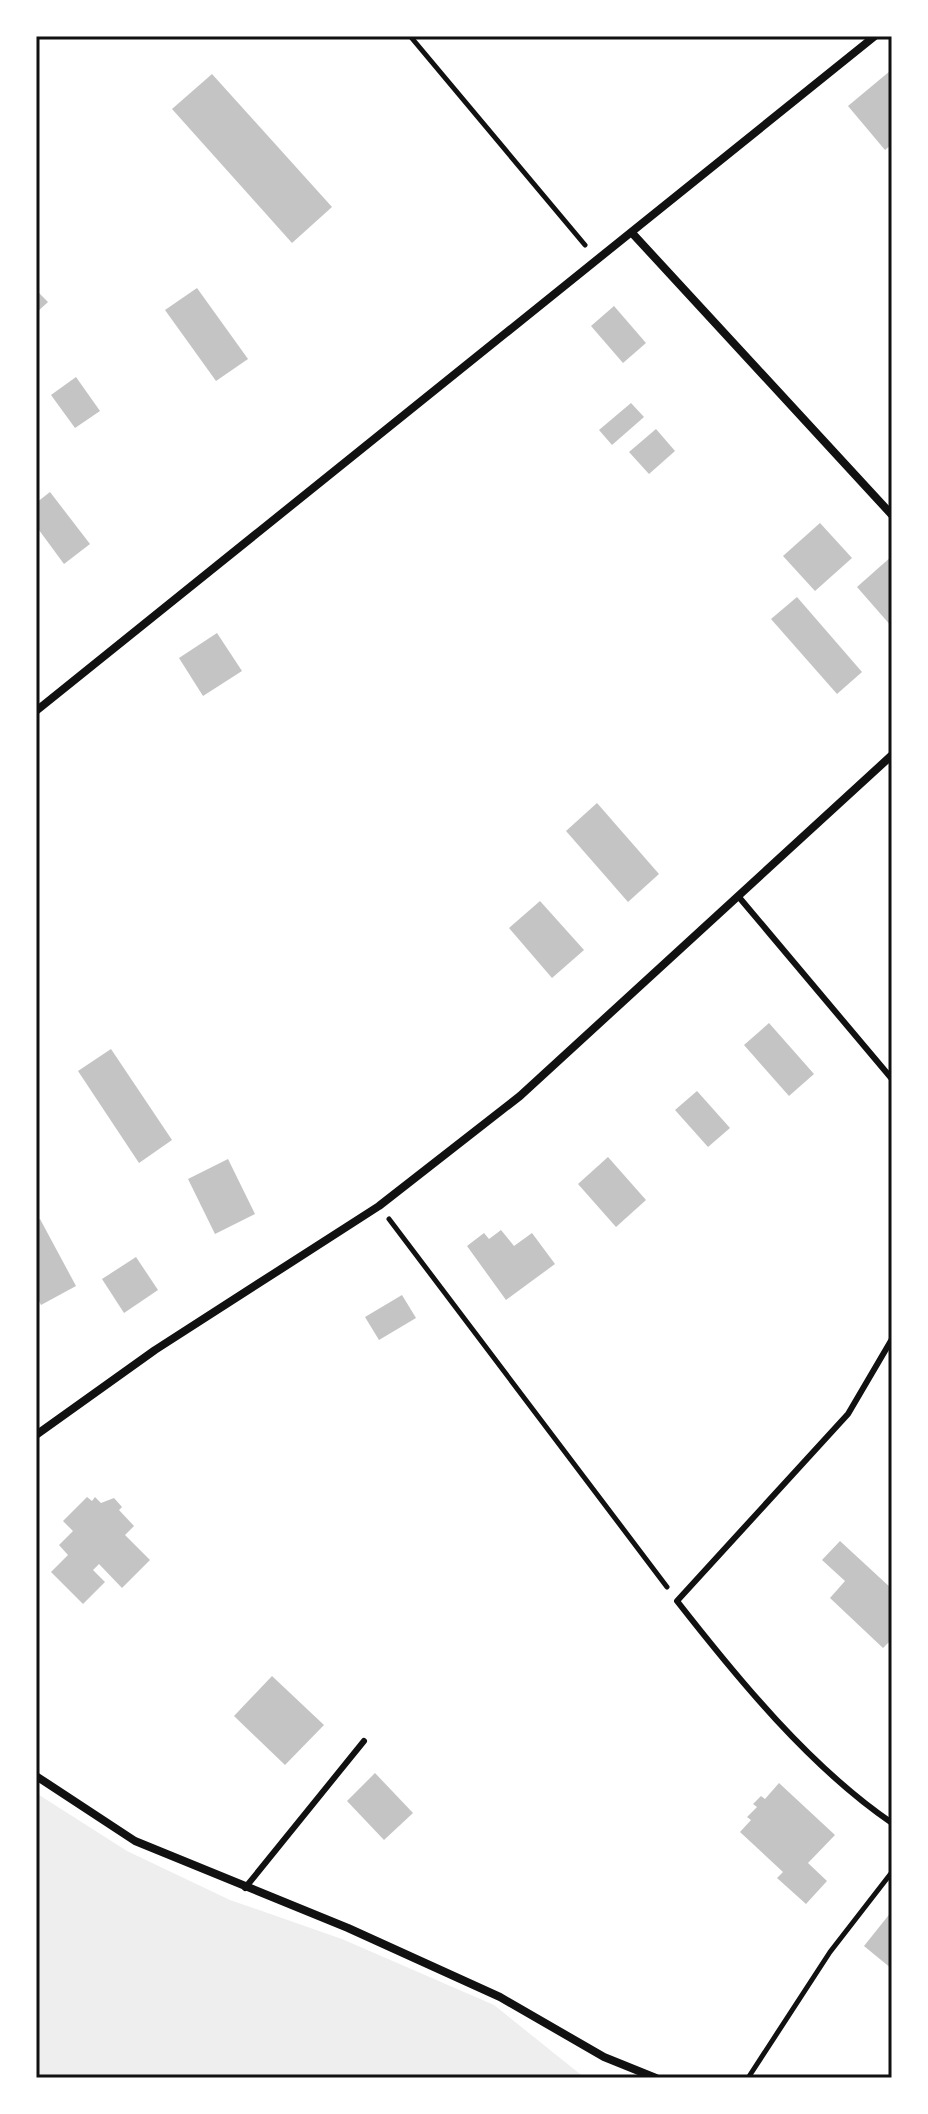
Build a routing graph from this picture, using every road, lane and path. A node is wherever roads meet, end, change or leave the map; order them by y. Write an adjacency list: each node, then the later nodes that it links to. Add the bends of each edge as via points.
1 (410, 36): 4 (path)
2 (875, 36): 3 (street)
3 (633, 234): 4 (street); 5 (street)
4 (598, 262): 6 (street)
5 (892, 515)
6 (36, 711)
7 (892, 755): 8 (street)
8 (738, 896): 9 (lane); 10 (street, via 520,1096)
9 (892, 1079)
10 (379, 1206): 12 (street, via 155,1350); 13 (path)
11 (892, 1339): 13 (lane, via 848,1414)
12 (36, 1435)
13 (677, 1601): 16 (lane, via 742,1685 865,1805)
14 (364, 1741): 18 (lane)
15 (36, 1776): 18 (street, via 135,1841)
16 (892, 1823)
17 (892, 1872): 20 (path, via 830,1952)
18 (245, 1888): 19 (street, via 500,1997 604,2057)
19 (656, 2078)
20 (748, 2078)

